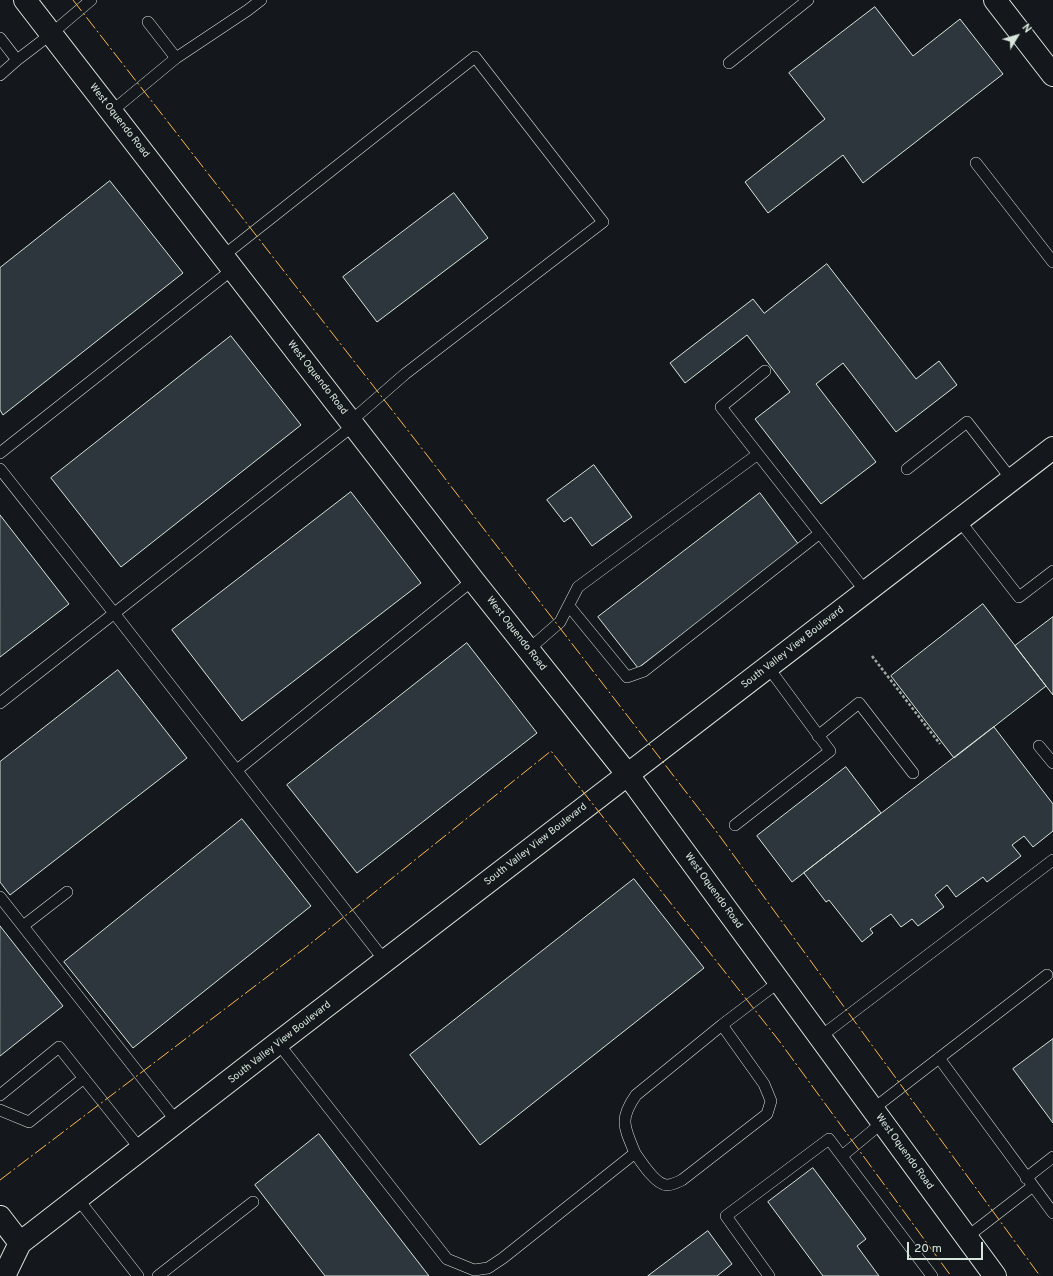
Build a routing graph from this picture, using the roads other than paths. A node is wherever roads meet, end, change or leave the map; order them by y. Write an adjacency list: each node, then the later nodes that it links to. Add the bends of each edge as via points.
1 (25, 0): 7 (street, West Oquendo Road)
2 (91, 0): 7 (lane)
3 (260, 0): 9 (lane)
4 (808, 0): 11 (lane)
5 (995, 0): 13 (street)
6 (148, 22): 9 (lane)
7 (52, 34): 10 (lane); 14 (street, West Oquendo Road)
8 (0, 38): 10 (lane)
9 (176, 58): 14 (lane)
10 (17, 60): 12 (lane)
11 (729, 63)
12 (0, 75)
13 (1053, 75)
14 (112, 111): 16 (street, West Oquendo Road)
15 (976, 163): 17 (lane)
16 (228, 262): 19 (street, West Oquendo Road); 19 (lane, via 475,57 604,222 405,374); 21 (lane)
17 (1053, 262)
18 (765, 371): 22 (lane, via 721,406)
19 (352, 423): 29 (street, West Oquendo Road); 32 (lane)
20 (1053, 448): 25 (street, South Valley View Boulevard)
21 (0, 453)
22 (758, 454): 27 (lane); 31 (lane, via 578,587)
23 (0, 469): 32 (lane)
24 (906, 469): 25 (lane, via 967,422)
25 (1012, 480): 26 (street, South Valley View Boulevard)
26 (959, 520): 28 (lane, via 1020,597); 30 (street, South Valley View Boulevard)
27 (820, 533): 30 (lane); 31 (lane, via 644,671 627,677)
28 (1053, 571)
29 (474, 580): 33 (street, West Oquendo Road); 39 (lane)
30 (866, 592): 34 (street, South Valley View Boulevard)
31 (568, 606): 33 (lane, via 560,622)
32 (114, 613): 35 (lane); 39 (lane)
33 (528, 650): 41 (street, West Oquendo Road)
34 (768, 667): 36 (lane); 41 (street, South Valley View Boulevard)
35 (0, 703)
36 (818, 736): 40 (lane, via 859,703); 42 (lane, via 830,751)
37 (1039, 746): 38 (lane)
38 (1053, 764)
39 (237, 770): 47 (lane)
40 (913, 773)
41 (628, 775): 47 (street, South Valley View Boulevard); 49 (street, West Oquendo Road)
42 (735, 825)
43 (1053, 860): 51 (lane)
44 (67, 892): 46 (lane)
45 (0, 897): 46 (lane)
46 (23, 926): 58 (lane)
47 (385, 961): 52 (street, South Valley View Boulevard)
48 (1047, 974): 53 (lane)
49 (780, 982): 50 (lane); 51 (street, West Oquendo Road)
50 (722, 1025): 60 (lane, via 636,1095 625,1115 625,1130); 60 (lane, via 764,1084 771,1101 767,1114 675,1183 666,1185 656,1180)
51 (820, 1037): 57 (street, West Oquendo Road)
52 (278, 1043): 58 (street, South Valley View Boulevard); 60 (lane, via 447,1259 474,1270 488,1268 503,1258)
53 (939, 1058): 57 (lane); 63 (lane)
54 (84, 1078): 55 (lane, via 59,1047); 56 (lane, via 29,1122); 59 (lane)
55 (0, 1095)
56 (0, 1110)
57 (878, 1116): 61 (lane); 68 (street, West Oquendo Road)
58 (177, 1122): 59 (street, South Valley View Boulevard)
59 (141, 1150): 64 (street, South Valley View Boulevard)
60 (635, 1153)
61 (842, 1156): 73 (lane, via 829,1139 726,1216); 74 (lane)
62 (1053, 1157): 63 (lane)
63 (1030, 1182): 66 (lane); 68 (lane)
64 (78, 1199): 69 (street, South Valley View Boulevard); 71 (lane)
65 (253, 1202): 72 (lane)
66 (1053, 1213)
67 (0, 1217): 69 (street)
68 (967, 1237): 75 (street, West Oquendo Road)
69 (10, 1245): 70 (street, South Valley View Boulevard)
70 (4, 1276)
71 (138, 1276)
72 (158, 1276)
73 (769, 1276)
74 (932, 1276)
75 (995, 1276)

